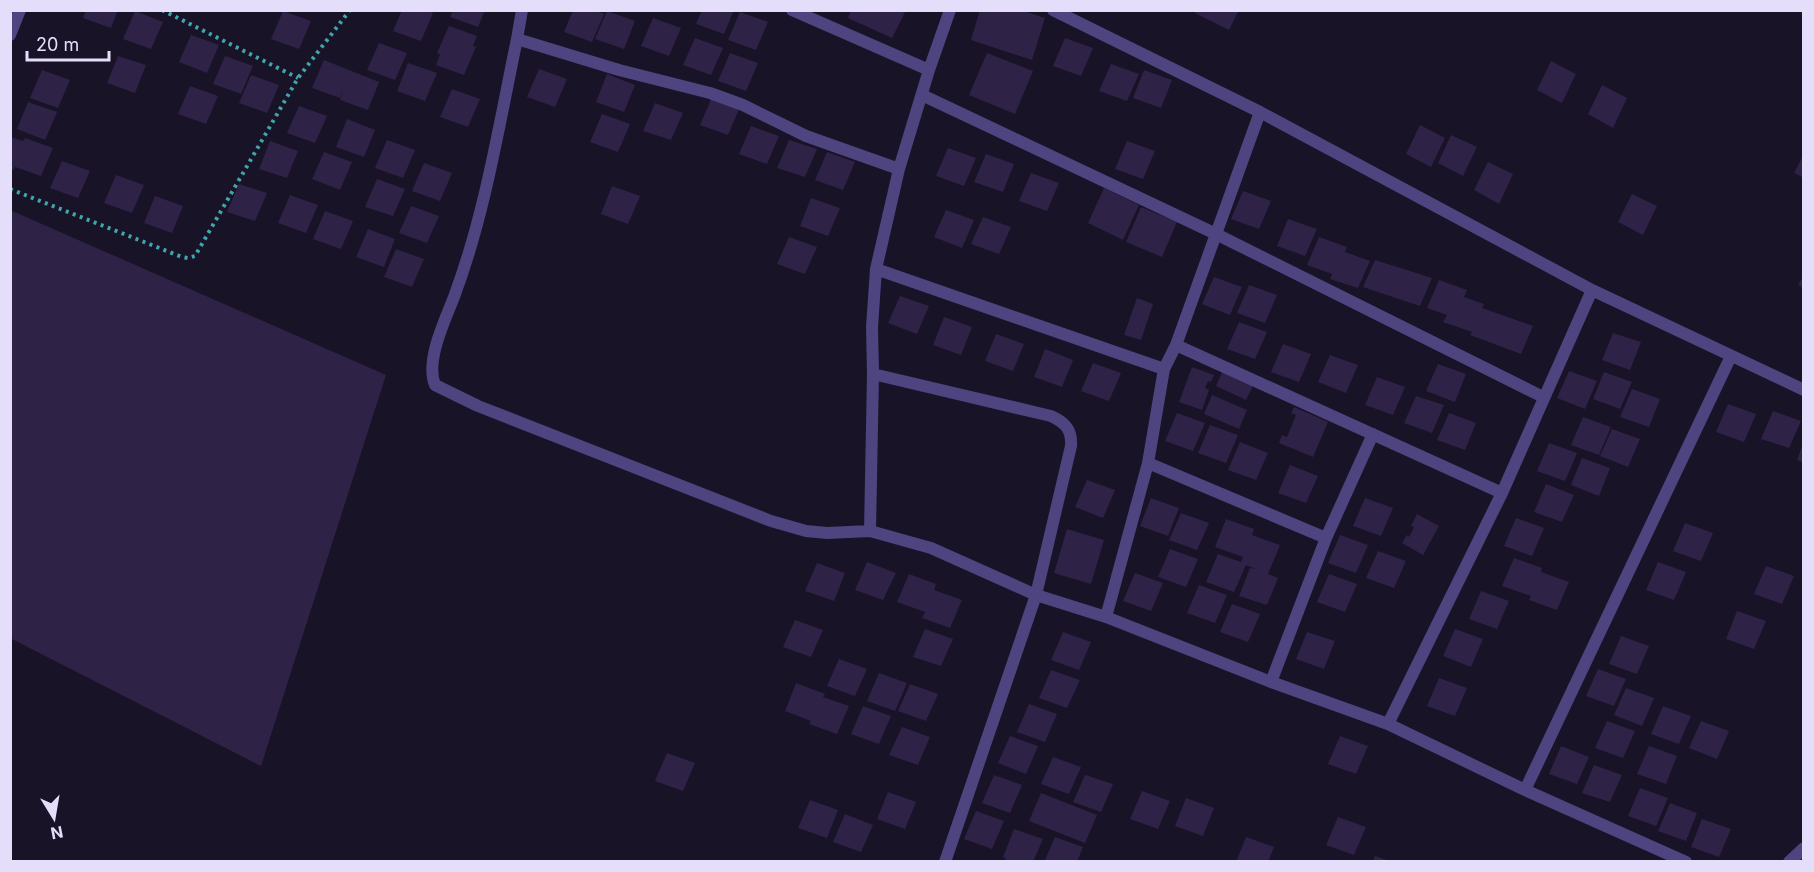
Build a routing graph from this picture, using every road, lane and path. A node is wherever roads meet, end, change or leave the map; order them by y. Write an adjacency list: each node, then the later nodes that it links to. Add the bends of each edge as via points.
1 (20, 10): 8 (street)
2 (162, 10): 11 (path)
3 (350, 10): 11 (path)
4 (522, 10): 9 (street)
5 (792, 10): 10 (street)
6 (950, 10): 10 (street)
7 (1053, 10): 13 (street)
8 (10, 35)
9 (518, 39): 14 (street, via 710,93 806,136); 28 (street, via 470,252 434,358 435,385 478,406 771,521 806,531)
10 (929, 70): 12 (street)
11 (298, 78): 15 (path, via 195,256 182,257)
12 (921, 95): 14 (street); 16 (street)
13 (1260, 112): 16 (street); 18 (street)
14 (900, 169): 17 (street)
15 (10, 189)
16 (1216, 234): 19 (street); 24 (street)
17 (876, 269): 21 (street); 22 (street)
18 (1592, 290): 20 (street); 24 (street)
19 (1176, 345): 21 (street); 25 (street)
20 (1731, 356): 23 (street); 34 (street)
21 (1164, 369): 26 (street)
22 (873, 374): 28 (street); 30 (street, via 1051,416 1069,429 1071,446)
23 (1803, 390)
24 (1543, 398): 27 (street)
25 (1373, 434): 27 (street); 29 (street)
26 (1148, 463): 29 (street); 31 (street)
27 (1502, 493): 33 (street)
28 (870, 531): 30 (street, via 931,548)
29 (1326, 538): 32 (street)
30 (1036, 595): 31 (street); 36 (street)
31 (1106, 617): 32 (street)
32 (1271, 682): 33 (street)
33 (1388, 724): 34 (street)
34 (1525, 790): 37 (street)
35 (1803, 848): 38 (street)
36 (945, 861)
37 (1686, 861)
38 (1789, 861)

